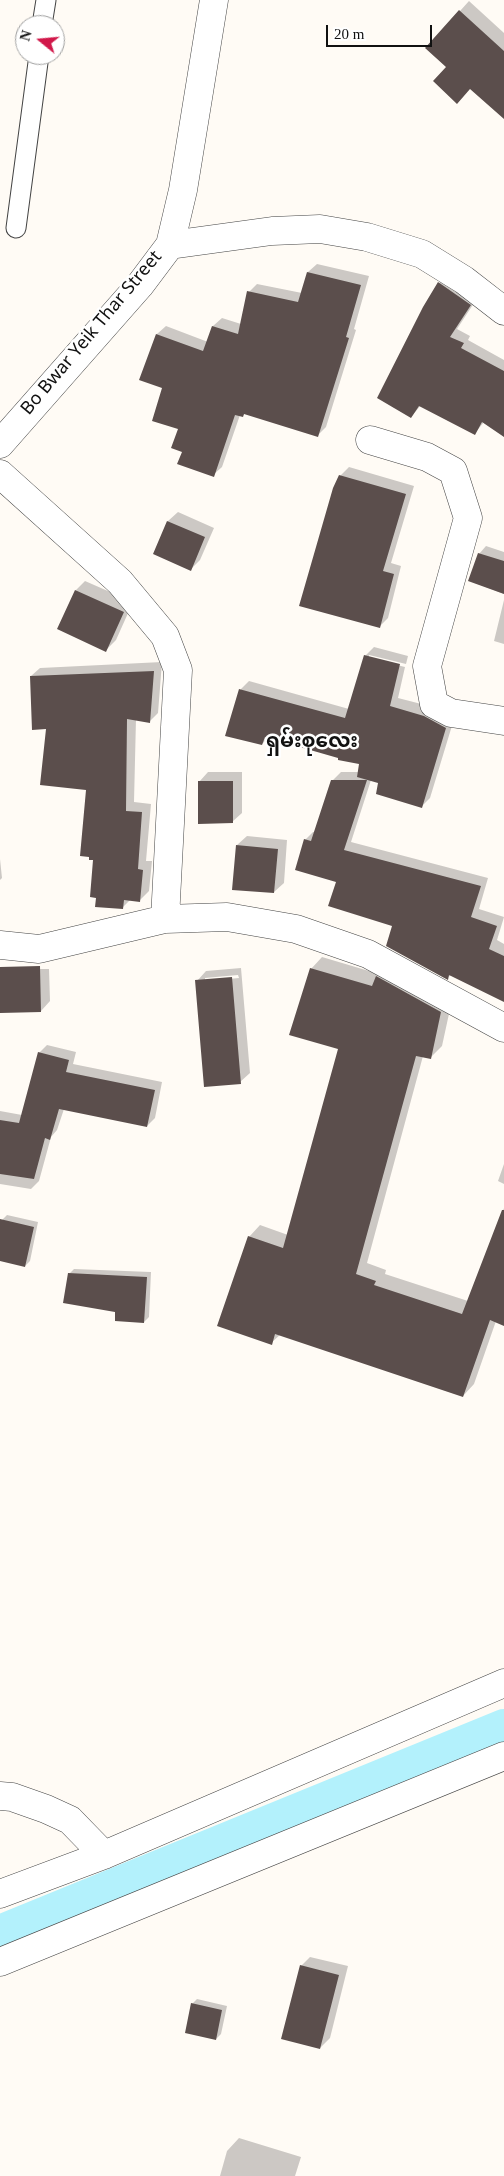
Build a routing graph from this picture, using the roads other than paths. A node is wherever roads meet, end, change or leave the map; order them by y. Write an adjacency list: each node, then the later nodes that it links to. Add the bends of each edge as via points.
1 (46, 0): 3 (lane)
2 (214, 0): 6 (street, via 183,190)
3 (44, 15)
4 (37, 65): 5 (lane)
5 (16, 228)
6 (170, 245): 7 (street, Bo Bwar Yeik Thar Street, via 272,231 320,229 367,237 422,254 464,280); 9 (street, Bo Bwar Yeik Thar Street, via 140,285)
7 (504, 311)
8 (370, 440): 11 (street, via 427,457 453,471 468,518 426,666 434,704 451,713)
9 (0, 444)
10 (0, 474): 12 (street, via 120,582 165,636 178,670)
11 (504, 721)
12 (165, 919): 13 (street, via 39,949); 14 (street, via 227,918 296,929 368,954)
13 (0, 945)
14 (504, 1028)
15 (504, 1683): 18 (street)
16 (504, 1756): 20 (street)
17 (0, 1796): 18 (street, via 12,1797 70,1820)
18 (104, 1855): 19 (street)
19 (0, 1894)
20 (0, 1962)

